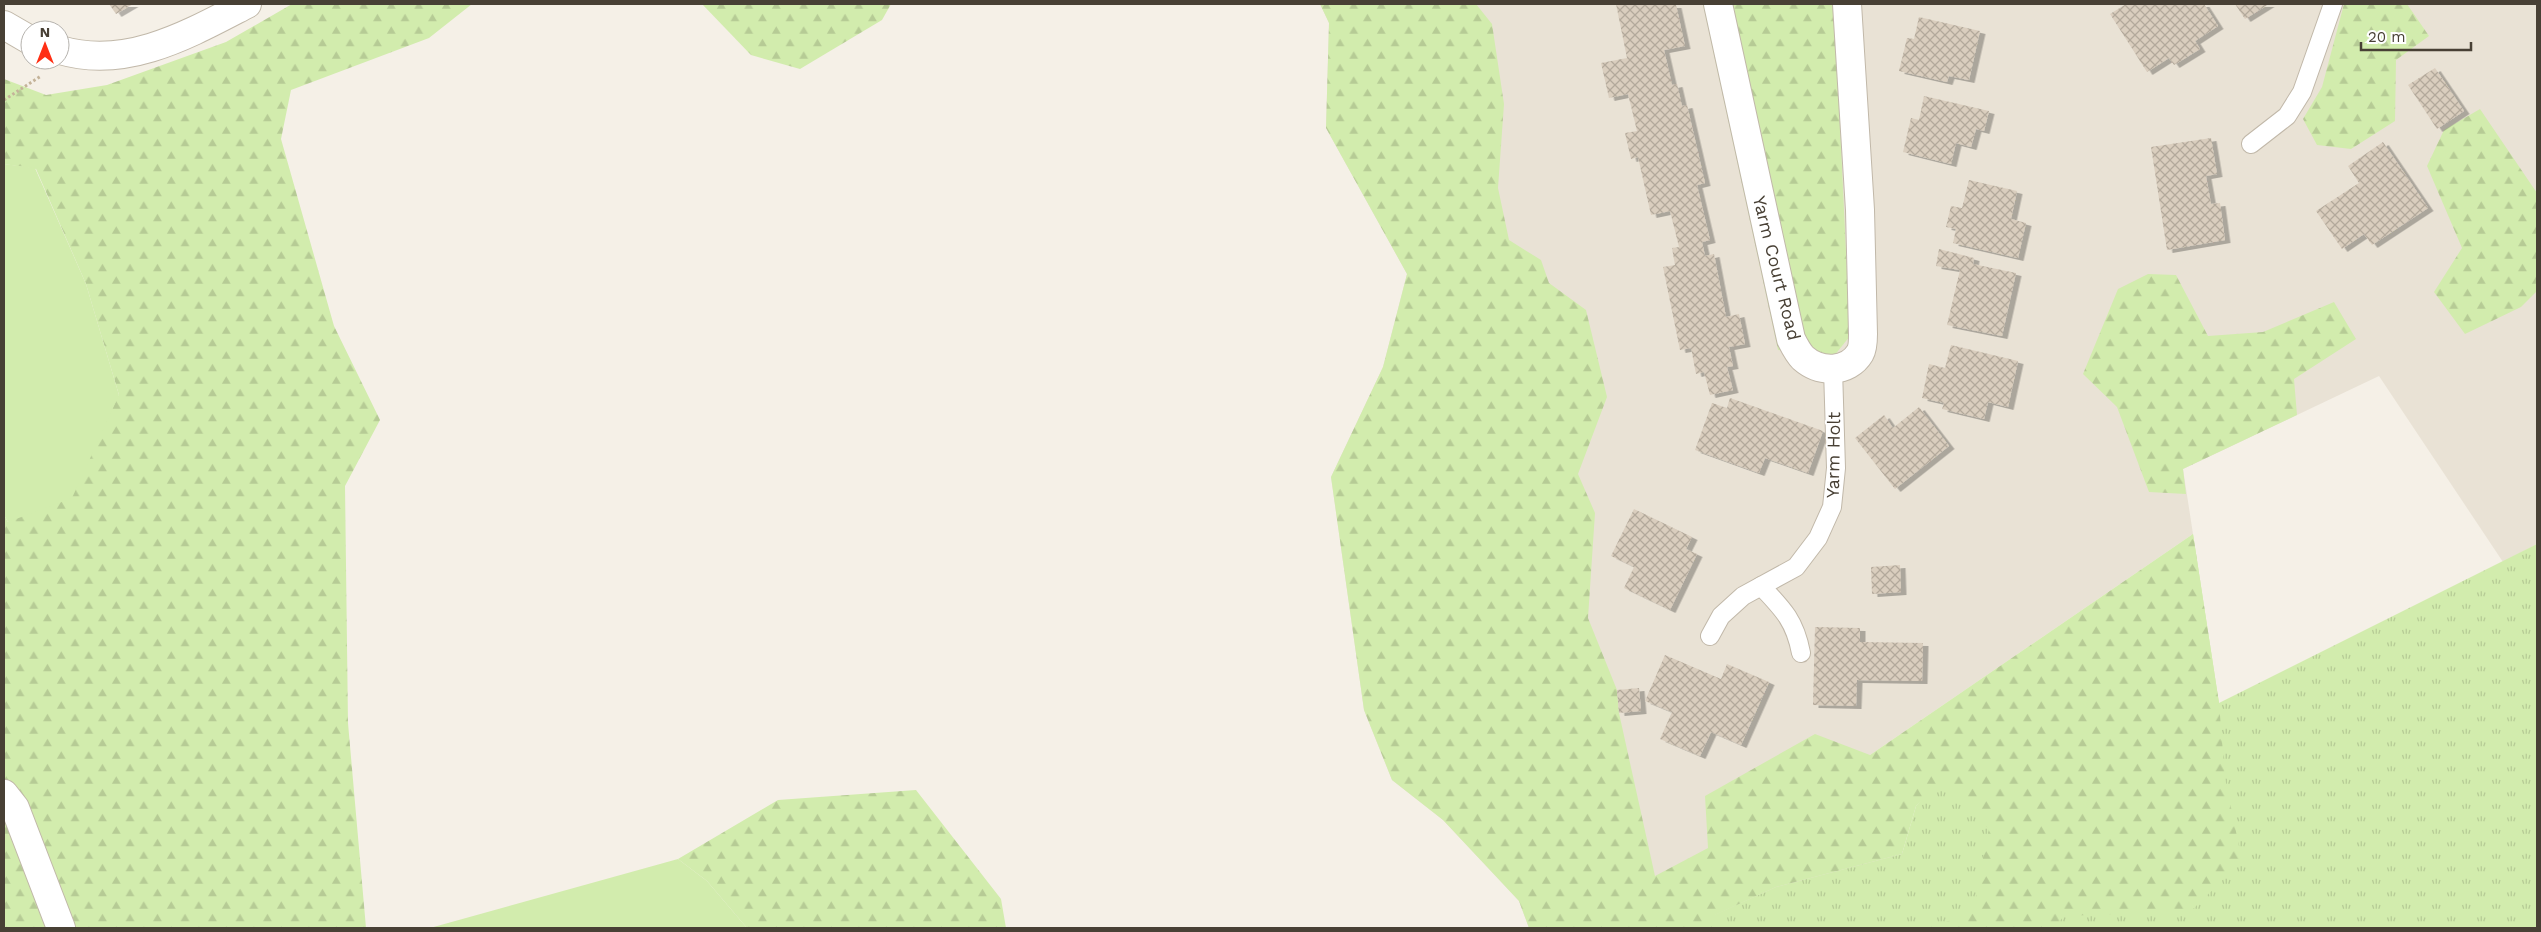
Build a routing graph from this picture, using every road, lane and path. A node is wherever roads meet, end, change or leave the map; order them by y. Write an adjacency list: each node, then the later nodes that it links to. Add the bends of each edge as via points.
1 (1718, 4): 9 (street, Yarm Court Road, via 1791,339 1802,357 1815,367)
2 (1846, 4): 9 (street, via 1860,210 1864,334 1861,352 1849,366)
3 (2333, 4): 8 (lane, via 2302,92 2287,116)
4 (231, 8): 7 (street, via 178,39 140,52 103,57)
5 (4, 25): 6 (street)
6 (20, 34)
7 (70, 52)
8 (2251, 144)
9 (1833, 369): 10 (lane, Yarm Holt, via 1836,468 1832,507 1818,538 1796,567)
10 (1761, 586): 11 (lane, Yarm Holt, via 1743,596 1720,616); 12 (lane, via 1782,607 1797,631)
11 (1710, 636)
12 (1802, 653)
13 (4, 794): 14 (street, via 15,808)
14 (61, 928)

